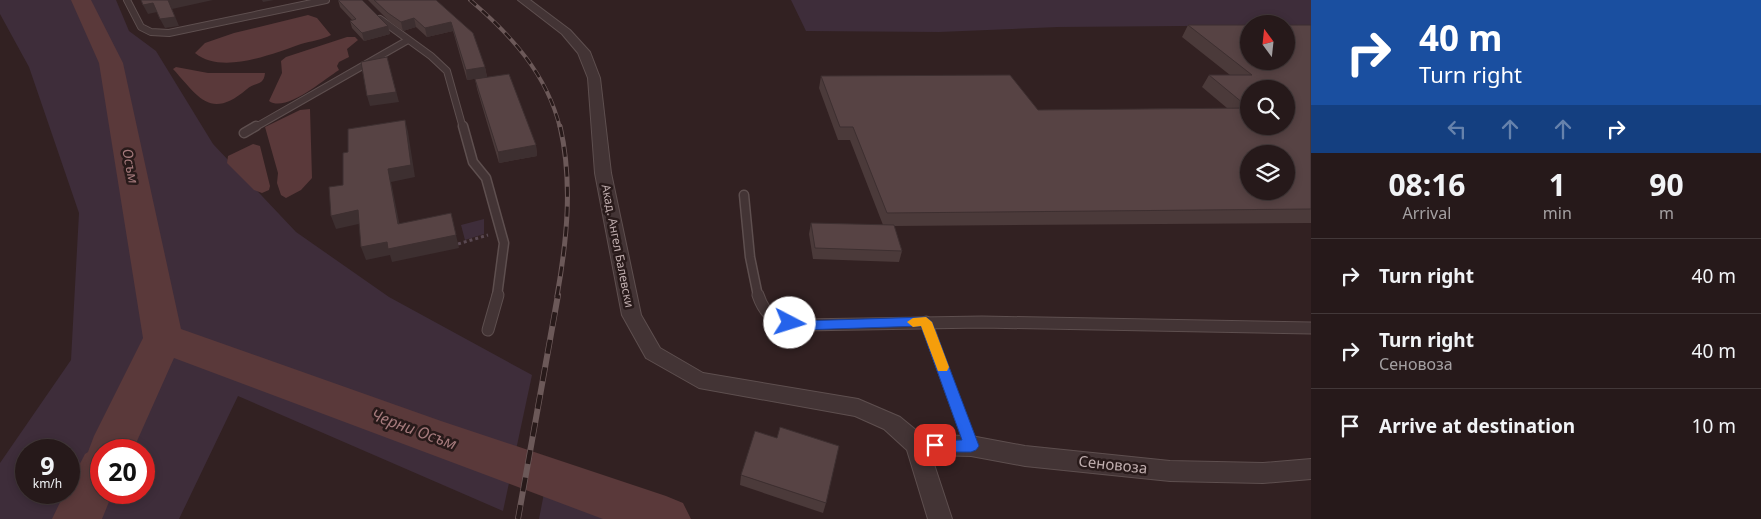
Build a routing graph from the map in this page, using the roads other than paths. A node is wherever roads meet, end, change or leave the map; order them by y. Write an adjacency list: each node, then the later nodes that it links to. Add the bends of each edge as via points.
1 (127, 0): 2 (lane, via 140,28 154,34)
2 (326, 0)
3 (523, 0): 11 (street, Акад. Ангел Балевски, via 566,32 584,52 594,78 603,173 632,315 653,353 699,380 858,408 892,423)
4 (374, 13): 5 (lane)
5 (408, 40): 6 (lane); 10 (lane, via 440,62 447,71 473,162 486,178 501,231 504,243 499,290)
6 (244, 133)
7 (744, 195): 8 (lane, via 757,295 766,313 801,326)
8 (926, 322): 9 (lane); 12 (lane)
9 (1311, 328)
10 (488, 330)
11 (917, 445): 12 (street, Сеновоза); 14 (street)
12 (971, 446): 13 (street, Сеновоза, via 1025,456 1170,471 1263,473)
13 (1311, 469)
14 (940, 519)

